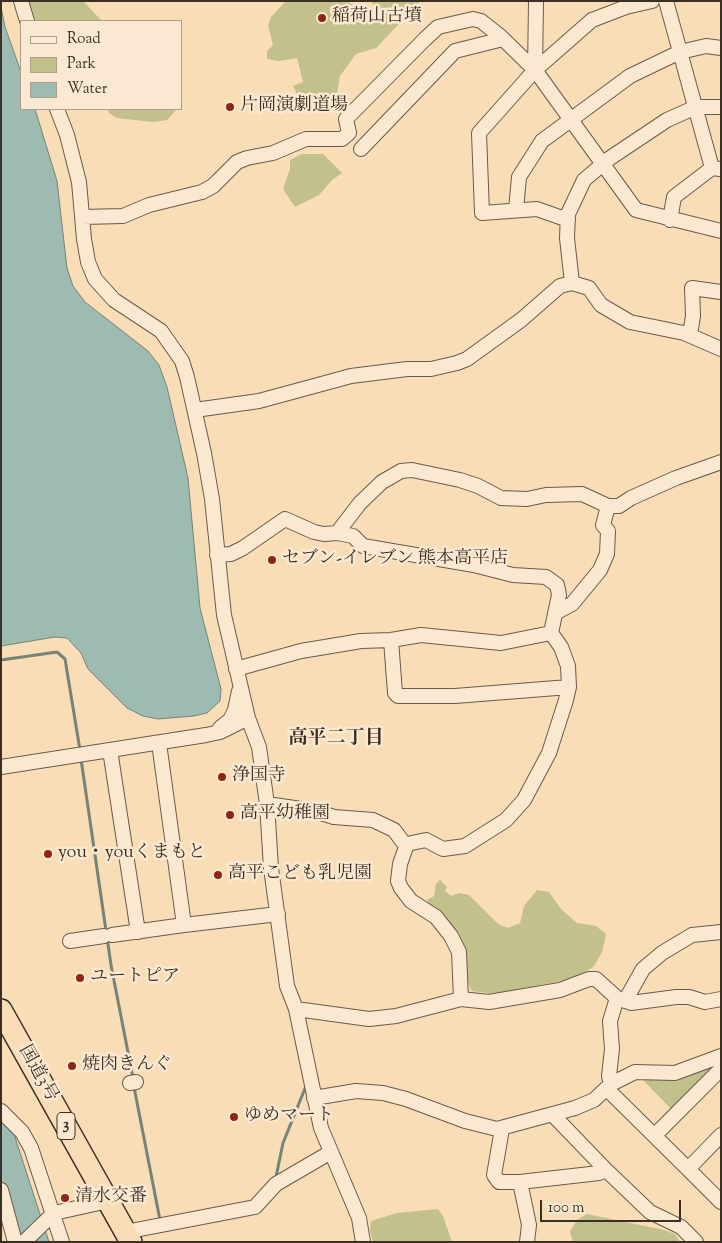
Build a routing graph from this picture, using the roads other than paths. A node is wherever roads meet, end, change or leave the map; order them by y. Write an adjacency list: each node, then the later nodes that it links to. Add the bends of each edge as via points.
1 (21, 1): 5 (street)
2 (536, 1): 9 (street)
3 (652, 1): 9 (street, via 592,20)
4 (666, 1): 8 (street)
5 (27, 20)
6 (502, 39): 9 (street); 14 (street, via 455,52); 18 (street, via 481,21 473,19 438,27 346,119 348,133 342,139 306,139 273,153 247,158 237,162 213,186 202,192 150,205 133,213)
7 (721, 48): 8 (street, via 706,46)
8 (680, 52): 10 (street); 13 (street, via 630,76)
9 (535, 70): 13 (street); 17 (street, via 479,133 482,213)
10 (696, 107): 11 (street); 15 (street, via 667,120); 16 (street)
11 (721, 107)
12 (57, 110): 18 (street, via 79,182)
13 (571, 120): 15 (street); 17 (street, via 542,141 524,170 520,177)
14 (361, 150)
15 (602, 164): 19 (street, via 584,180); 20 (street, via 636,210)
16 (716, 169): 20 (street, via 674,197)
17 (516, 210): 19 (street, via 537,209)
18 (82, 217): 26 (street, via 88,262 95,279 114,300 161,331 171,344 182,361)
19 (568, 220): 22 (street)
20 (670, 220): 21 (street)
21 (721, 231)
22 (572, 283): 24 (street, via 589,288 601,305 630,322); 26 (street, via 560,286 521,320 457,363 431,370 407,369 351,376 259,401)
23 (721, 292): 24 (street, via 692,288)
24 (690, 335): 25 (street)
25 (721, 349)
26 (195, 410): 30 (street, via 210,490)
27 (721, 462): 28 (street, via 676,478 619,506)
28 (608, 506): 29 (street, via 582,494 501,498 460,480 412,470 401,471 360,503); 31 (street, via 603,525 608,531 607,554 600,570 572,604)
29 (337, 533): 30 (street, via 314,532 285,519 243,548 231,554); 31 (street, via 353,536 363,546 513,575 546,577 557,585 559,595)
30 (217, 555): 34 (street, via 224,614)
31 (555, 614): 32 (street)
32 (551, 633): 33 (street, via 501,642 421,635); 35 (street, via 568,666)
33 (391, 640): 34 (street, via 361,641 301,651); 35 (street, via 395,694 398,696 455,696)
34 (236, 669): 36 (street)
35 (569, 687): 44 (street, via 549,753 524,800 506,820 470,844 452,849 426,840)
36 (240, 688): 37 (street); 38 (street, via 230,720)
37 (248, 718): 38 (street); 39 (street)
38 (206, 735): 39 (street, via 246,732); 40 (street)
39 (256, 736): 43 (street)
40 (159, 743): 41 (street); 46 (street)
41 (110, 750): 42 (street); 47 (street)
42 (1, 767)
43 (267, 804): 44 (street, via 334,817 373,820 394,830); 45 (street)
44 (407, 844): 50 (street, via 400,864 400,888 411,901 436,917 451,936 459,952)
45 (278, 914): 46 (street); 53 (street, via 287,986)
46 (184, 925): 47 (street)
47 (138, 932): 49 (street)
48 (721, 932): 51 (street, via 692,935 662,953 643,969)
49 (70, 941)
50 (461, 999): 51 (street, via 489,1002 560,990 589,979 596,980); 53 (street, via 417,1012 369,1019)
51 (621, 999): 52 (street, via 647,1002 690,997 705,1002); 56 (street, via 610,1021)
52 (721, 999)
53 (296, 1009): 57 (street)
54 (1, 1010): 68 (highway, 国道3号 / 3)
55 (720, 1061): 56 (street, via 675,1073 635,1072); 61 (street)
56 (609, 1086): 59 (street, via 594,1100); 61 (street)
57 (314, 1098): 60 (street, via 356,1091 382,1093 488,1128); 63 (street)
58 (1, 1111): 70 (street, via 22,1132 31,1148)
59 (553, 1115): 60 (street); 65 (street)
60 (502, 1129): 66 (street, via 494,1175 496,1180)
61 (655, 1135): 64 (street)
62 (721, 1135): 64 (street)
63 (331, 1152): 71 (street, via 276,1184 255,1207); 75 (street, via 359,1218)
64 (688, 1169): 69 (street)
65 (606, 1170): 66 (street); 77 (street, via 650,1212 680,1227)
66 (520, 1182): 76 (street, via 529,1225)
67 (1, 1190): 72 (street)
68 (108, 1202): 70 (street); 71 (highway, 国道3号 / 3)
69 (721, 1202)
70 (51, 1216): 73 (street); 74 (street)
71 (128, 1237)
72 (15, 1242)
73 (24, 1242)
74 (62, 1242)
75 (363, 1242)
76 (527, 1242)
77 (696, 1242)

